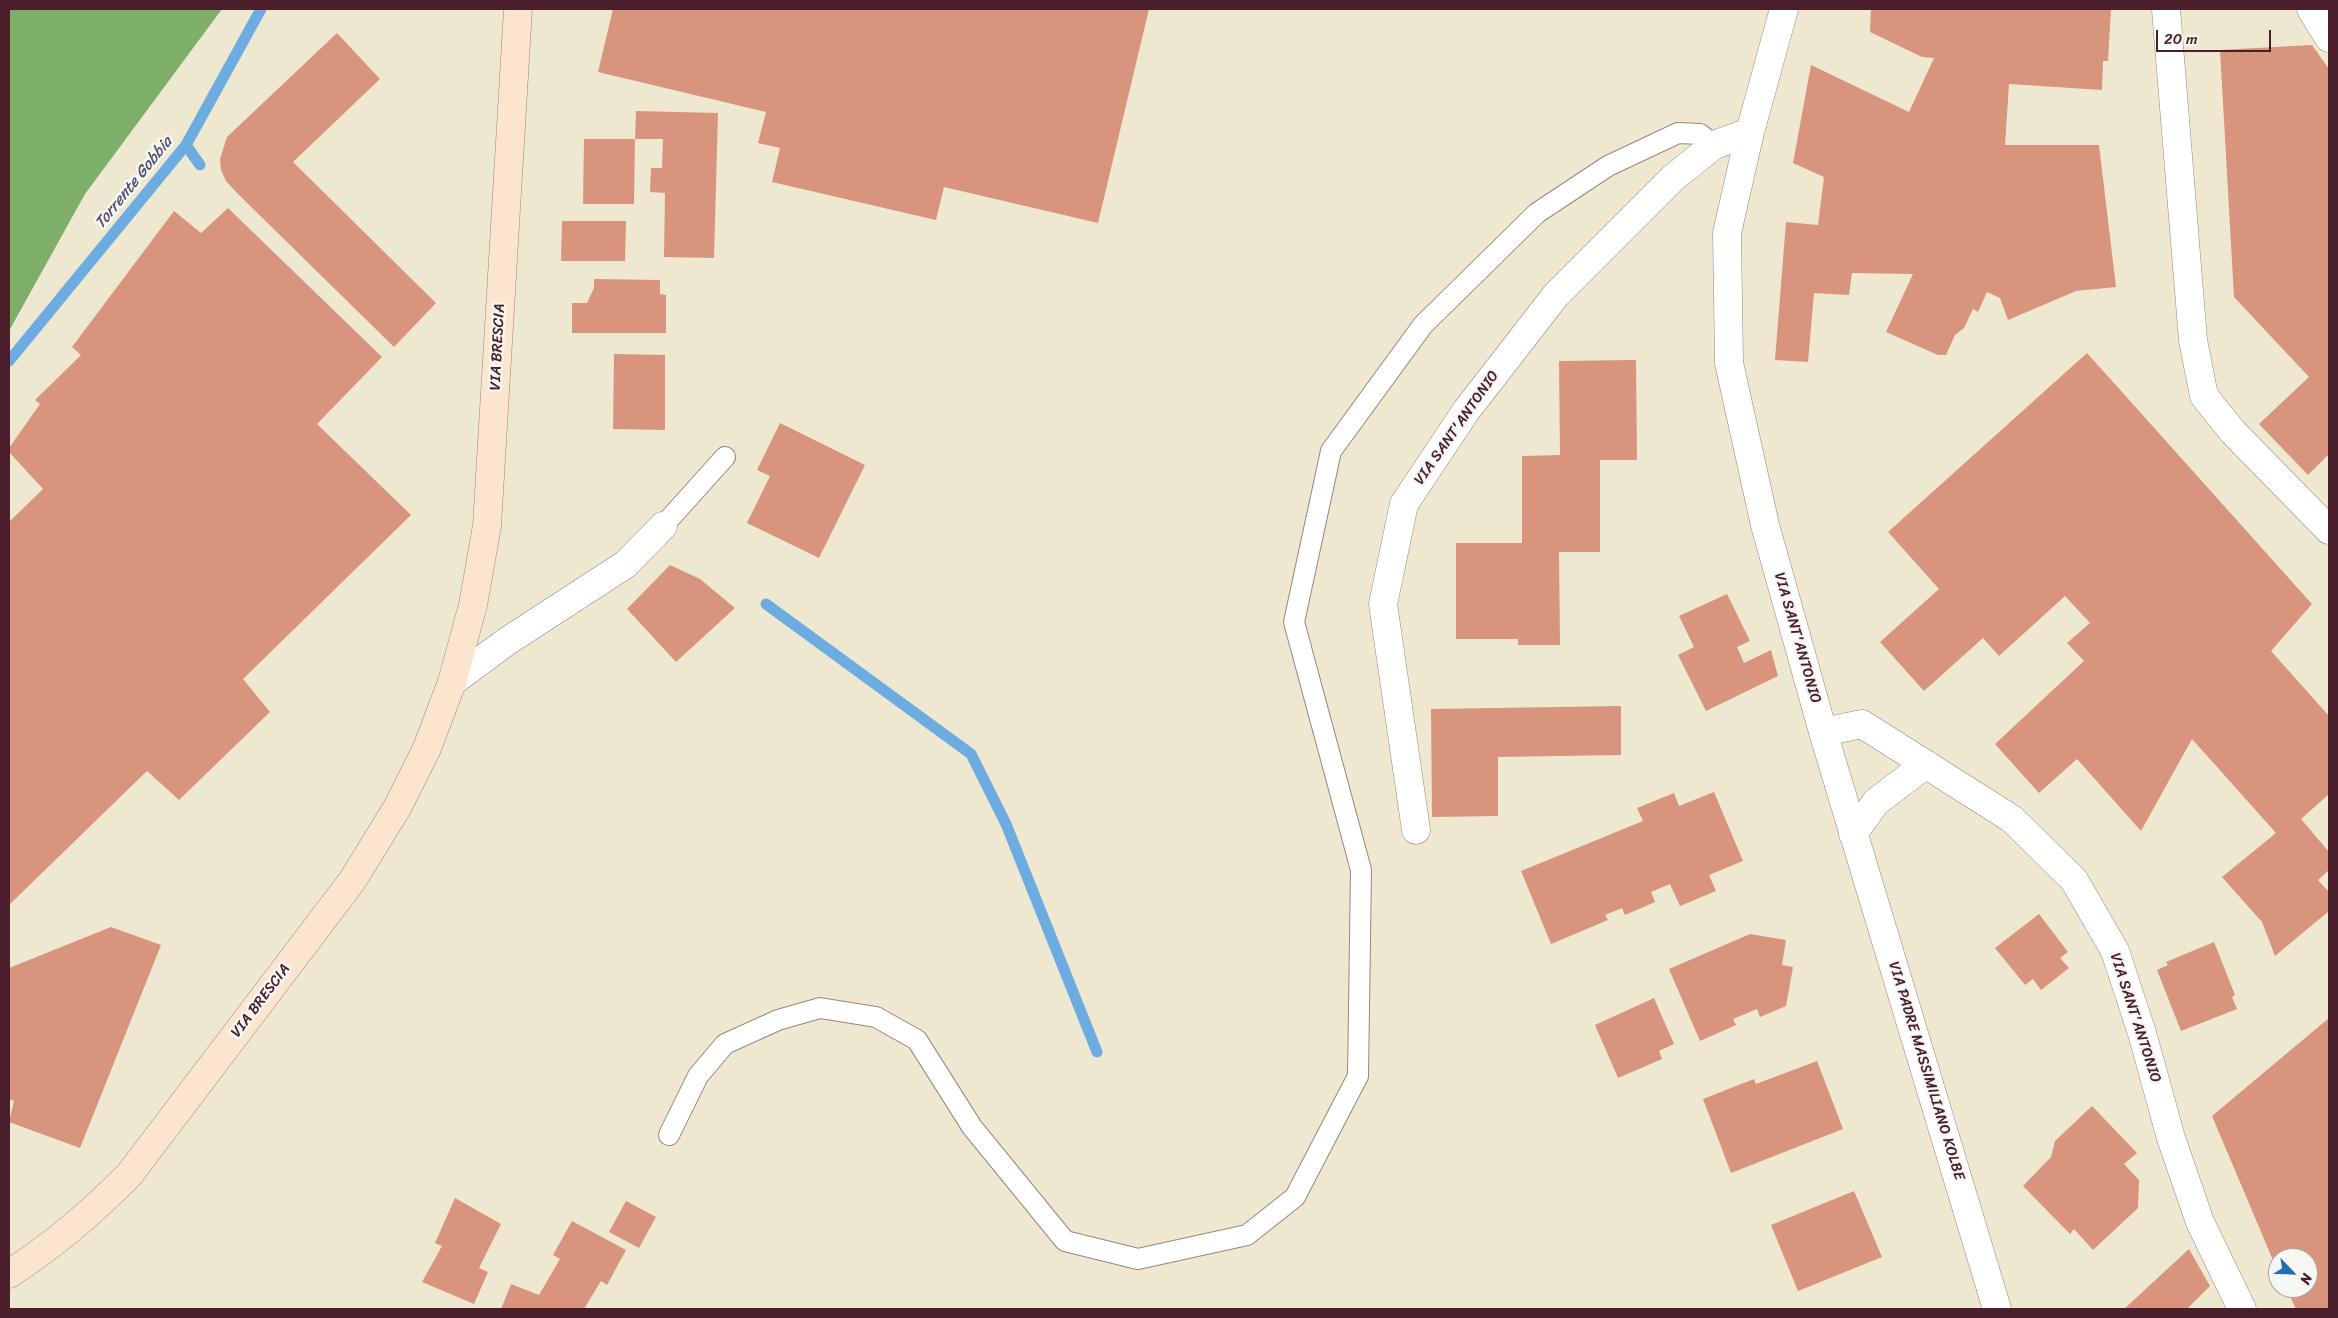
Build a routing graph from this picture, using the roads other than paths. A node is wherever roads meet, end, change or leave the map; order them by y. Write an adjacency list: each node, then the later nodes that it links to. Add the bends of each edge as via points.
1 (518, 9): 13 (main road, VIA BRESCIA, via 487,526 473,606)
2 (1784, 9): 8 (street, VIA SANT'ANTONIO)
3 (2166, 9): 12 (street, via 2193,340 2204,396 2233,432)
4 (2310, 9): 7 (street)
5 (2320, 9): 6 (lane)
6 (2329, 10)
7 (2329, 38)
8 (1750, 132): 9 (street, VIA SANT'ANTONIO); 14 (street, VIA SANT'ANTONIO, via 1727,234 1729,363 1765,525)
9 (1714, 144): 16 (street, VIA SANT'ANTONIO, via 1673,178 1556,295 1466,411 1404,504 1383,604); 18 (lane, via 1700,134 1678,133 1608,166 1537,213 1423,325 1331,451 1294,622 1361,870 1358,1076 1295,1197 1247,1235 1138,1259 1065,1241 972,1127 918,1040 876,1018 820,1008 778,1020 724,1044 698,1076)
10 (725, 457): 11 (lane)
11 (663, 526): 13 (street, via 626,564 506,642)
12 (2329, 530)
13 (452, 682): 19 (main road, VIA BRESCIA, via 427,748 397,808 352,881 129,1175 90,1214)
14 (1823, 732): 15 (street, VIA SANT'ANTONIO, via 1862,724); 17 (street, VIA SANT'ANTONIO)
15 (1926, 764): 17 (street, via 1876,802); 21 (street, VIA SANT'ANTONIO, via 2012,819 2074,880 2115,951 2171,1138 2200,1222)
16 (1416, 830)
17 (1853, 834): 20 (street, VIA PADRE MASSIMILIANO KOLBE)
18 (669, 1135)
19 (9, 1274)
20 (1997, 1309)
21 (2242, 1309)

